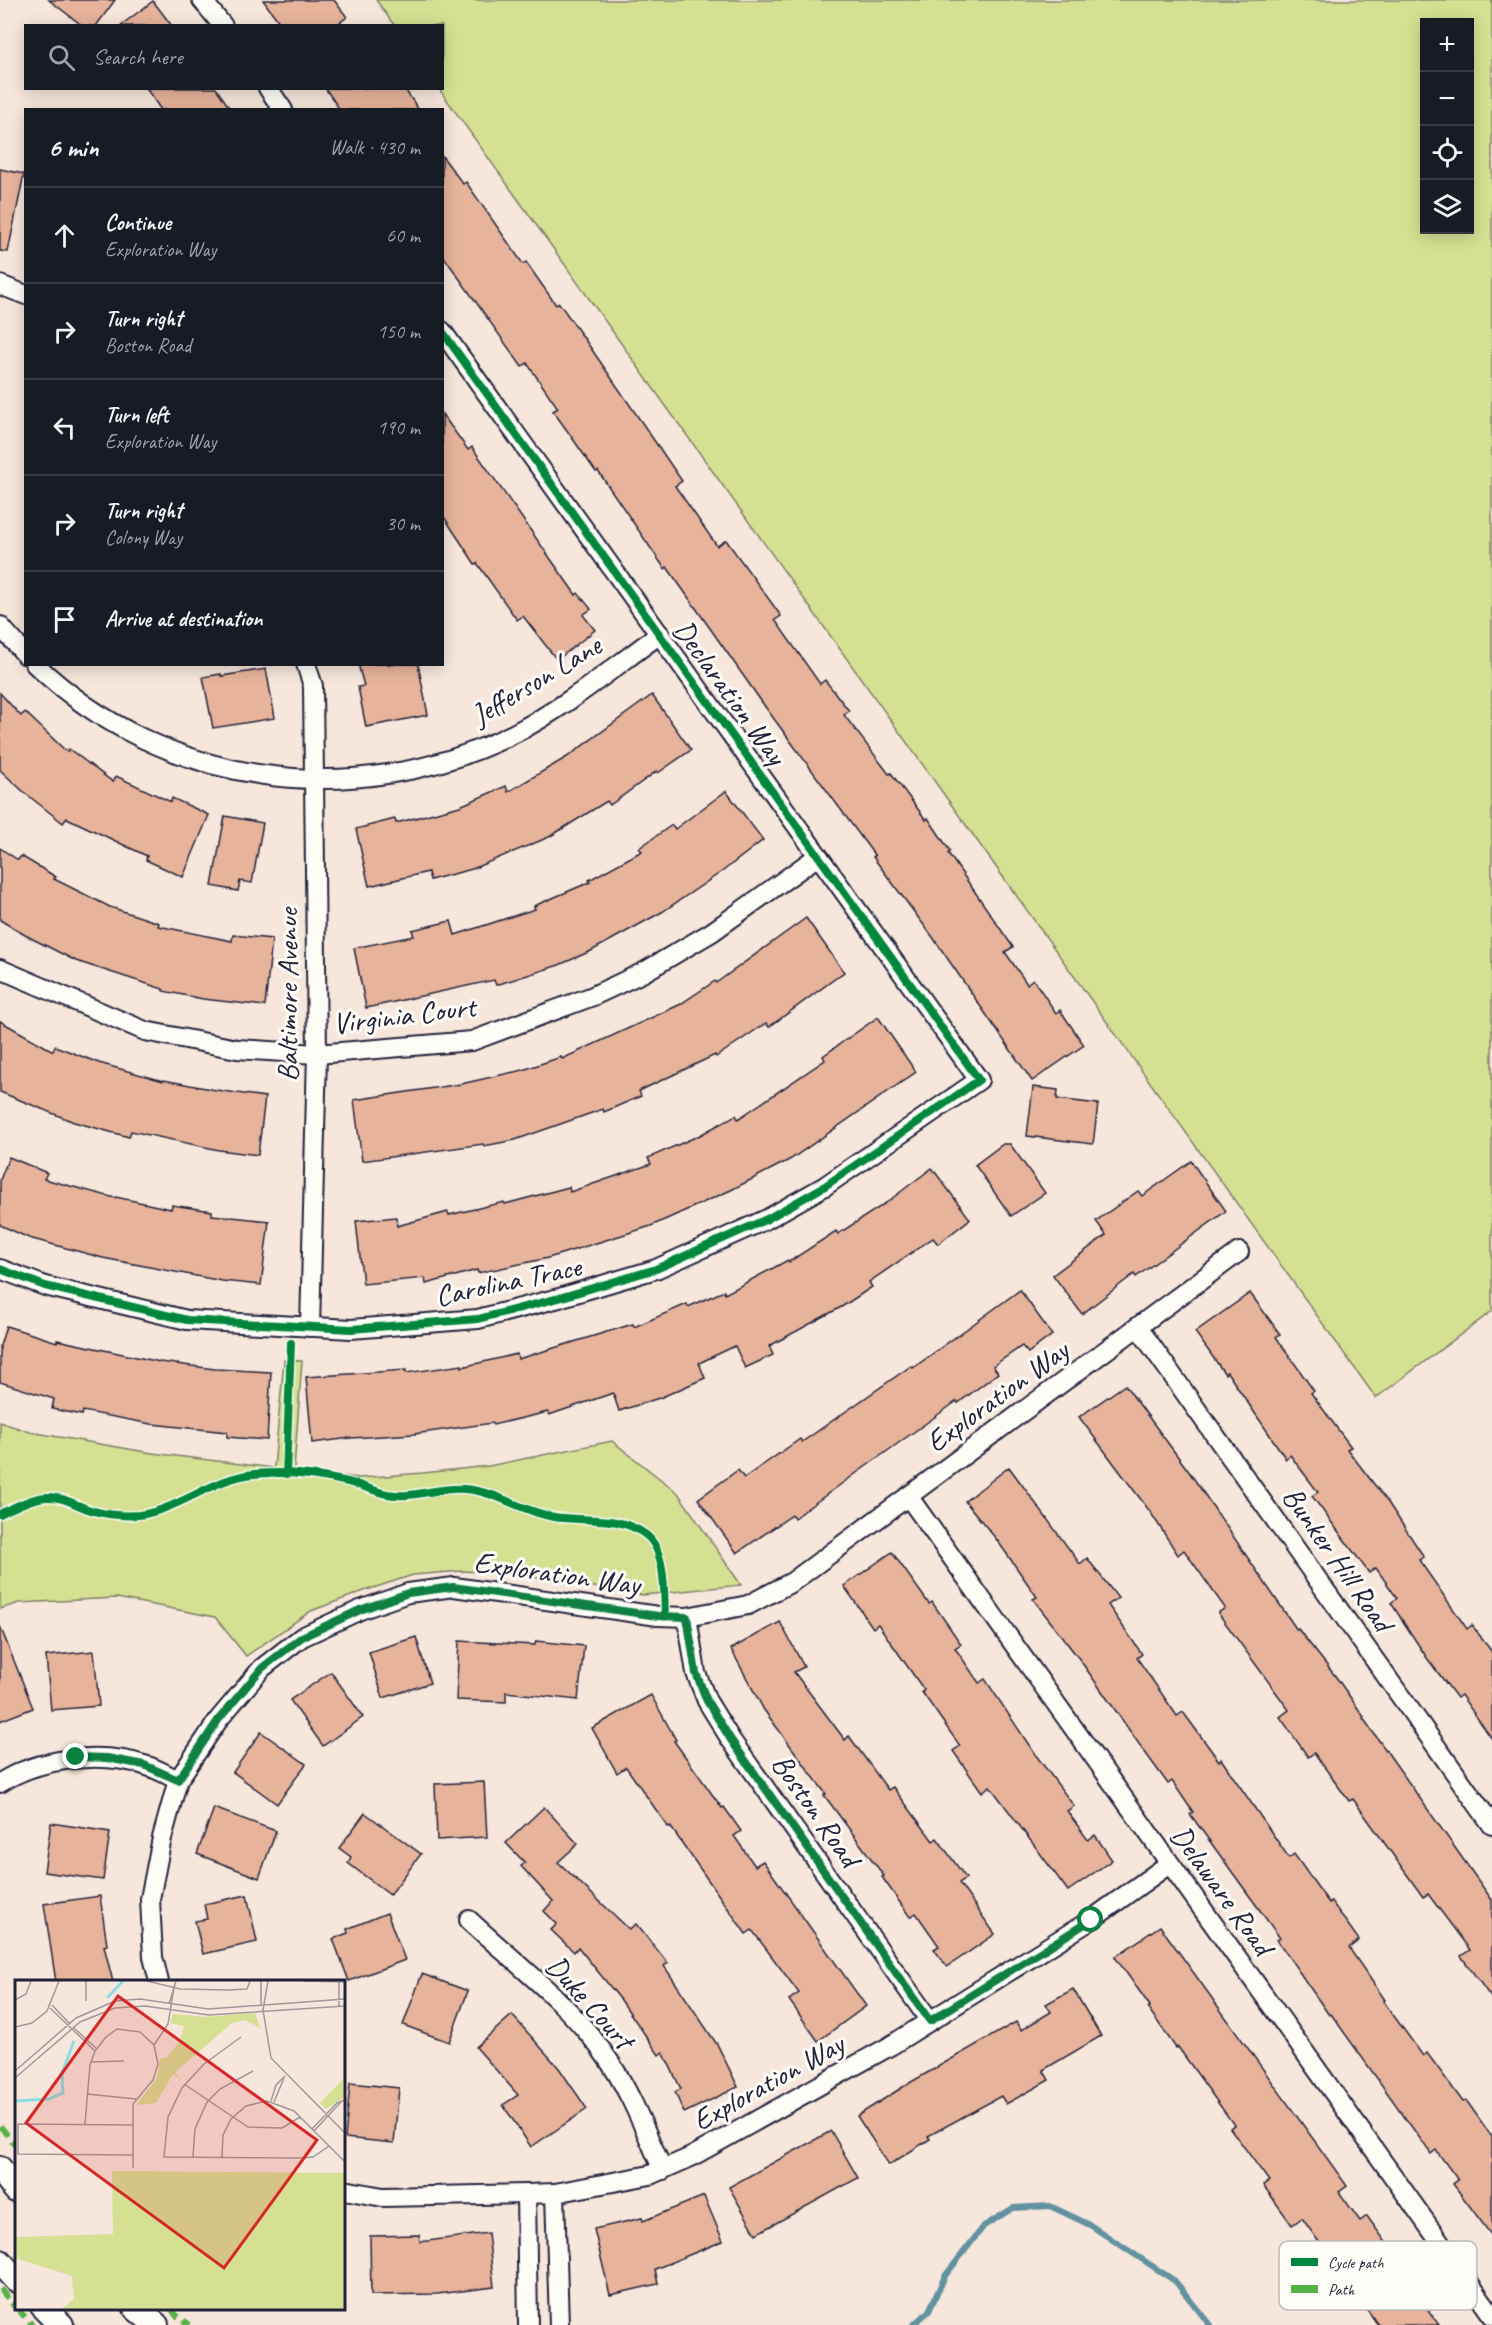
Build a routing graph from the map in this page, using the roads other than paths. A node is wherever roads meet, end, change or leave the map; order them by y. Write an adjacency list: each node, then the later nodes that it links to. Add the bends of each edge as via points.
1 (202, 0): 2 (street)
2 (221, 24)
3 (269, 90): 4 (street)
4 (282, 108)
5 (0, 285): 6 (street)
6 (24, 294)
7 (444, 334): 9 (street, Declaration Way)
8 (0, 626): 10 (street)
9 (660, 634): 13 (street, Jefferson Lane, via 542,718 486,747 432,766 381,776); 14 (street, Declaration Way)
10 (24, 653)
11 (37, 666): 13 (street, Jefferson Lane, via 106,720 180,756 240,772)
12 (307, 666): 13 (street, Baltimore Avenue, via 313,686)
13 (314, 778): 16 (street, Baltimore Avenue)
14 (819, 856): 16 (street, Virginia Court, via 712,932 644,972 593,996 472,1041); 17 (street, Declaration Way)
15 (0, 969): 16 (street, Virginia Court, via 145,1031 237,1049)
16 (317, 1054): 20 (street, Baltimore Avenue)
17 (979, 1080): 20 (street, Carolina Trace, via 825,1186 767,1219 656,1269 478,1318 351,1329)
18 (1239, 1252): 21 (street, Exploration Way)
19 (0, 1269): 20 (street, Carolina Trace, via 45,1286 188,1320)
20 (310, 1327)
21 (1138, 1327): 22 (street, Exploration Way); 26 (street, Bunker Hill Road)
22 (908, 1496): 23 (street, Exploration Way, via 792,1582 748,1605); 27 (street, Delaware Road)
23 (687, 1617): 24 (street, Exploration Way, via 453,1587 408,1593 302,1637 262,1668 219,1719); 30 (street, Boston Road, via 696,1673 707,1701)
24 (178, 1780): 25 (street, via 144,1765 76,1757); 29 (street, Exploration Way, via 150,1899 153,1957)
25 (1, 1781)
26 (1492, 1825)
27 (1169, 1864): 30 (street, Exploration Way, via 1091,1920); 37 (street, Delaware Road)
28 (469, 1920): 32 (street, Duke Court, via 576,2019 605,2055 630,2096)
29 (159, 1980)
30 (930, 2021): 32 (street, Exploration Way)
31 (0, 2169): 33 (street)
32 (663, 2170): 35 (street, Exploration Way)
33 (15, 2189)
34 (345, 2190): 36 (street, Exploration Way, via 383,2197)
35 (555, 2193): 36 (street, Exploration Way); 47 (street)
36 (526, 2194): 46 (street)
37 (1439, 2241)
38 (0, 2262): 39 (street)
39 (15, 2279)
40 (1477, 2294): 43 (street, Delaware Road)
41 (46, 2310): 44 (street)
42 (138, 2310): 45 (street)
43 (1492, 2315)
44 (61, 2325)
45 (156, 2325)
46 (528, 2325)
47 (559, 2325)

